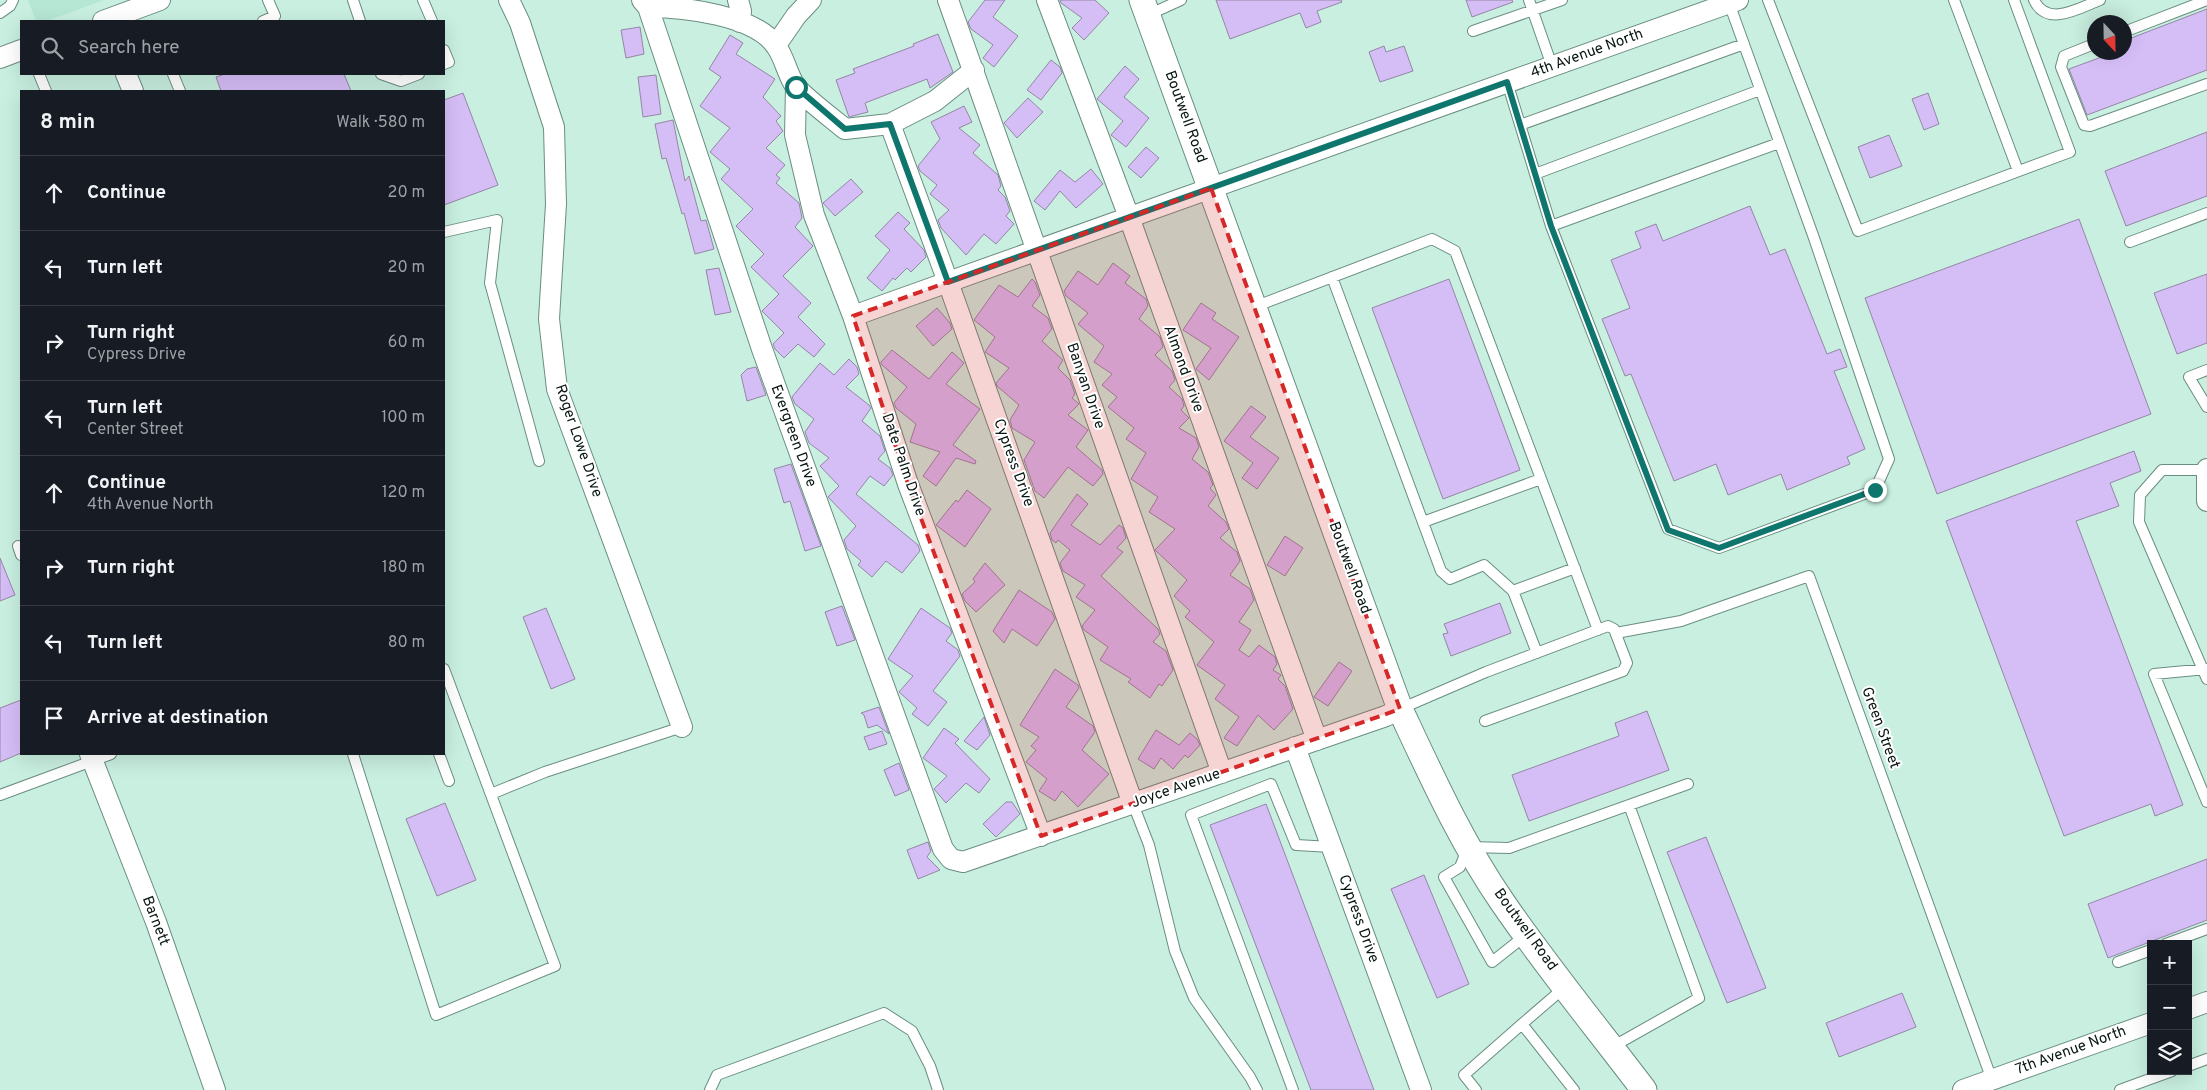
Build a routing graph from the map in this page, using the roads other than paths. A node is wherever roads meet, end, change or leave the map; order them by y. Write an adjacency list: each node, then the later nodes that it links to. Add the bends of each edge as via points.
1 (14, 0): 23 (lane)
2 (160, 0): 24 (street)
3 (268, 0): 25 (lane, via 275,16)
4 (353, 0): 26 (lane)
5 (423, 0): 27 (lane)
6 (509, 0): 84 (street, Roger Lowe Drive, via 520,23 554,127 556,204 549,319 558,389)
7 (738, 0): 28 (street)
8 (811, 0): 32 (street)
9 (948, 0): 39 (street, Banyan Drive)
10 (1047, 0): 59 (street, Almond Drive)
11 (1181, 0): 22 (lane)
12 (1562, 0): 21 (lane)
13 (1768, 0): 55 (lane, via 1858,231)
14 (1954, 0): 55 (lane)
15 (2014, 0): 55 (lane, via 2070,152)
16 (2034, 0): 17 (lane, via 2043,13 2052,15)
17 (2100, 0)
18 (2207, 0): 29 (lane)
19 (1727, 2): 31 (lane); 38 (street, 4th Avenue North)
20 (645, 4): 28 (street, via 694,10); 101 (street, Evergreen Drive, via 762,349 943,849)
21 (1531, 5): 30 (lane); 38 (lane)
22 (1145, 8): 57 (street, Boutwell Road)
23 (0, 13)
24 (108, 20)
25 (265, 20)
26 (360, 20)
27 (432, 20)
28 (740, 22): 32 (street, via 761,32)
29 (2132, 29)
30 (1473, 31)
31 (1744, 44): 51 (lane); 53 (lane)
32 (776, 45): 47 (street)
33 (2087, 47): 46 (lane, via 2064,56 2061,67 2084,125 2090,126)
34 (20, 50): 36 (street)
35 (445, 52): 37 (lane, via 449,62)
36 (0, 58)
37 (445, 64)
38 (1552, 66): 45 (street, 4th Avenue North)
39 (974, 70): 52 (street, via 936,101); 63 (street, Banyan Drive)
40 (39, 75): 48 (lane)
41 (126, 75): 49 (street)
42 (173, 75): 50 (lane)
43 (384, 75): 44 (lane, via 401,81)
44 (416, 75)
45 (1507, 82): 53 (lane); 57 (street, 4th Avenue North)
46 (2207, 84)
47 (796, 87): 52 (street, via 845,129); 67 (street, Date Palm Drive, via 795,135 814,215)
48 (46, 90)
49 (133, 90)
50 (180, 90)
51 (1760, 90): 54 (lane); 56 (lane)
52 (890, 124): 65 (street, Cypress Drive)
53 (1520, 124): 56 (lane)
54 (1780, 143): 60 (lane); 60 (lane, via 1889,459 1875,490 1719,548 1668,530)
55 (2018, 171)
56 (1535, 174): 60 (lane)
57 (1211, 188): 59 (street, 4th Avenue North); 66 (street, Boutwell Road)
58 (2207, 213): 62 (lane)
59 (1129, 218): 63 (street, 4th Avenue North); 85 (street, Almond Drive)
60 (1551, 226)
61 (445, 232): 70 (lane, via 497,220 490,283)
62 (2130, 242)
63 (1037, 250): 65 (street, 4th Avenue North); 90 (street, Banyan Drive)
64 (1332, 277): 66 (lane); 72 (lane, via 1432,239 1454,252); 74 (lane)
65 (948, 282): 67 (street, 4th Avenue North); 96 (street, Cypress Drive)
66 (1254, 306): 82 (street, Boutwell Road)
67 (852, 316): 98 (street, Date Palm Drive, via 908,484)
68 (2207, 370): 69 (lane, via 2188,377)
69 (2207, 407)
70 (539, 461)
71 (2207, 469): 73 (street); 81 (lane, via 2162,470 2140,495 2139,522)
72 (1541, 479): 74 (lane); 75 (lane)
73 (2207, 501)
74 (1423, 522): 76 (lane, via 1441,572 1450,578 1484,565)
75 (1575, 568): 76 (lane); 77 (lane)
76 (1513, 591): 79 (lane)
77 (1598, 630): 78 (lane, via 1608,626); 79 (lane)
78 (1616, 633): 83 (lane, via 1627,663 1623,671); 116 (lane, Green Street, via 1681,621 1809,576)
79 (1537, 653): 82 (lane)
80 (445, 672): 94 (lane)
81 (2206, 673): 95 (lane, via 2154,674)
82 (1400, 709): 85 (street, Joyce Avenue); 100 (street, Boutwell Road)
83 (1485, 722)
84 (682, 727): 94 (lane, via 545,772)
85 (1317, 740): 86 (street, Joyce Avenue)
86 (1295, 748): 90 (street, Joyce Avenue); 99 (street, Cypress Drive)
87 (353, 755): 94 (lane, via 436,1015 555,966)
88 (438, 755): 91 (lane)
89 (98, 756): 93 (lane); 117 (street, Barnett)
90 (1222, 773): 96 (street, Joyce Avenue)
91 (449, 781)
92 (1688, 784): 97 (lane)
93 (0, 794)
94 (491, 794)
95 (2207, 802)
96 (1133, 804): 98 (street, Joyce Avenue); 120 (lane, via 1149,845 1175,951 1194,998)
97 (1629, 805): 100 (lane, via 1509,848); 112 (lane, via 1699,998)
98 (1041, 836): 101 (street, Joyce Avenue, via 963,862)
99 (1332, 847): 121 (lane, via 1296,845 1271,784 1191,815); 122 (street, Cypress Drive)
100 (1468, 847): 103 (street, Boutwell Road, via 1502,903); 103 (lane, via 1460,867 1444,877 1492,962)
101 (951, 859)
102 (2207, 929): 104 (lane)
103 (1527, 935): 107 (street, Boutwell Road)
104 (2177, 940)
105 (2147, 951): 106 (lane)
106 (2118, 962)
107 (1566, 986): 110 (lane); 112 (street, Boutwell Road)
108 (2207, 1002): 109 (street)
109 (2192, 1008)
110 (1522, 1024): 123 (lane, via 1464,1075); 124 (lane)
111 (2147, 1024): 116 (street, 7th Avenue North)
112 (1612, 1047): 125 (street, Boutwell Road)
113 (2207, 1059): 114 (lane)
114 (2192, 1065)
115 (2161, 1075): 127 (lane)
116 (1992, 1080): 126 (street, 7th Avenue North)
117 (215, 1090)
118 (710, 1090): 119 (lane, via 717,1075 884,1012 912,1031)
119 (938, 1090)
120 (1257, 1090)
121 (1293, 1090)
122 (1421, 1090)
123 (1476, 1090)
124 (1574, 1090)
125 (1644, 1090)
126 (1964, 1090)
127 (2120, 1090)

